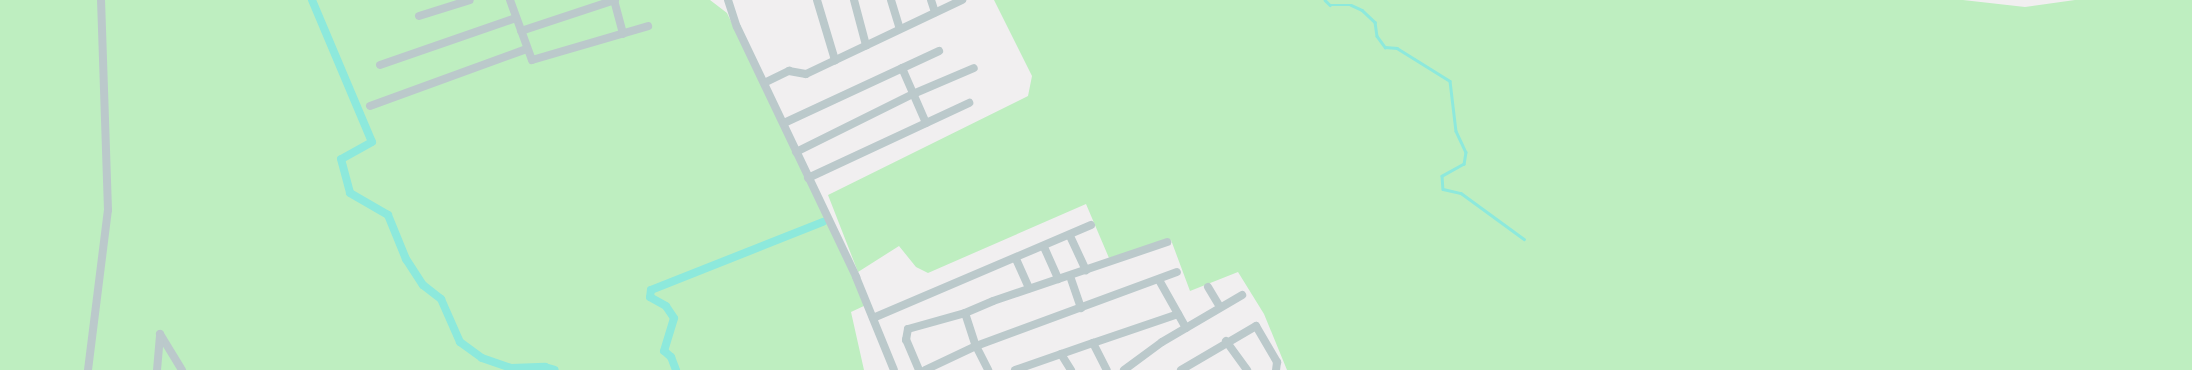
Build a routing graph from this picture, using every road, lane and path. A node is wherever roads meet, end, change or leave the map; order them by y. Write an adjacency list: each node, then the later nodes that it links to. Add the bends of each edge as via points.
1 (101, 0): 58 (street, via 108,210)
2 (470, 0): 12 (street)
3 (510, 0): 13 (street)
4 (614, 0): 16 (street); 17 (street)
5 (728, 0): 25 (street, via 737,27)
6 (817, 0): 21 (street)
7 (854, 0): 18 (street)
8 (891, 0): 15 (street)
9 (931, 0): 11 (street)
10 (962, 0): 11 (street)
11 (935, 12): 15 (street)
12 (419, 16)
13 (516, 18): 16 (street); 22 (street)
14 (648, 26): 17 (street)
15 (900, 29): 18 (street)
16 (520, 31): 19 (street)
17 (623, 34): 19 (street, via 535,61 530,58)
18 (866, 45): 21 (street)
19 (527, 49): 28 (street)
20 (939, 52): 23 (street)
21 (835, 60): 25 (street, via 806,74 789,71)
22 (380, 65)
23 (902, 68): 26 (street); 29 (street)
24 (974, 68): 26 (street)
25 (764, 83): 29 (street)
26 (913, 94): 30 (street); 31 (street)
27 (968, 104): 30 (street)
28 (370, 106)
29 (784, 123): 31 (street)
30 (926, 123): 32 (street)
31 (796, 152): 32 (street)
32 (808, 178): 50 (street, via 856,276)
33 (1091, 225): 34 (street)
34 (1070, 236): 36 (street); 38 (street)
35 (1167, 242): 38 (street)
36 (1044, 247): 37 (street); 41 (street)
37 (1016, 259): 44 (street); 50 (street)
38 (1086, 270): 40 (street)
39 (1177, 272): 42 (street)
40 (1070, 276): 41 (street); 47 (street)
41 (1058, 279): 44 (street)
42 (1159, 280): 47 (street); 49 (street)
43 (1208, 287): 46 (street)
44 (1029, 288): 48 (street)
45 (1242, 295): 46 (street)
46 (1220, 307): 51 (street)
47 (1081, 308): 54 (street)
48 (965, 313): 54 (street); 62 (street, via 906,332 906,340)
49 (1178, 314): 51 (street); 53 (street)
50 (873, 318): 61 (street)
51 (1186, 328): 68 (street)
52 (1226, 341): 56 (street); 71 (street); 72 (street, via 1256,326 1277,362)
53 (1093, 343): 55 (street); 67 (street)
54 (976, 346): 63 (street); 64 (street)
55 (1061, 354): 57 (street); 66 (street)
56 (1193, 363): 69 (street); 70 (street)
57 (1029, 368): 65 (street)
58 (88, 370)
59 (158, 370): 60 (street, via 160,334)
60 (182, 370)
61 (894, 370)
62 (918, 370)
63 (925, 370)
64 (988, 370)
65 (1015, 370)
66 (1071, 370)
67 (1107, 370)
68 (1124, 370)
69 (1181, 370)
70 (1199, 370)
71 (1247, 370)
72 (1276, 370)

